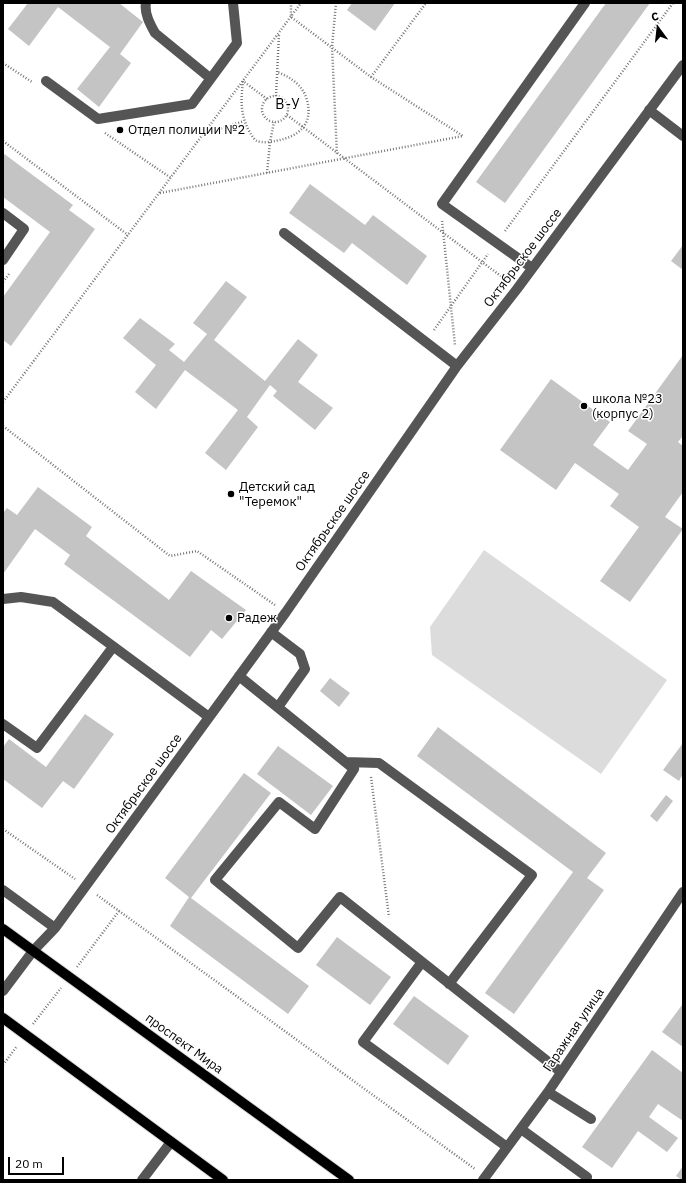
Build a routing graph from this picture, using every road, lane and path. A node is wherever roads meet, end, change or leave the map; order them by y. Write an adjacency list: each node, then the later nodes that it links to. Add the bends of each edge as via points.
1 (146, 3): 15 (street, via 145,8 155,33)
2 (233, 3): 15 (street, via 237,43)
3 (291, 3): 9 (path)
4 (301, 3): 9 (path)
5 (336, 3): 11 (path)
6 (426, 3): 14 (path)
7 (585, 3): 33 (street)
8 (673, 3): 38 (path)
9 (291, 17): 10 (path); 11 (path)
10 (279, 34): 13 (path); 17 (path)
11 (332, 47): 14 (path); 29 (path)
12 (683, 65): 20 (street, Октябрьское шоссе)
13 (278, 72): 18 (path); 24 (path, via 294,80 305,94 308,120)
14 (372, 77): 30 (path, via 463,136)
15 (210, 78): 16 (street, via 192,104 98,119)
16 (46, 81)
17 (243, 81): 19 (path); 22 (path, via 241,108); 25 (path)
18 (276, 96): 19 (path); 21 (path, via 281,97 288,105)
19 (267, 99): 23 (path, via 262,108 263,113 265,118)
20 (649, 110): 26 (street); 41 (street, Октябрьское шоссе)
21 (287, 115): 23 (path, via 284,119); 24 (path)
22 (244, 121): 25 (path); 28 (path, via 250,134 257,141)
23 (274, 122): 28 (path)
24 (303, 128): 28 (path, via 296,135); 29 (path)
25 (204, 134): 32 (path)
26 (682, 135)
27 (3, 141): 37 (path)
28 (270, 142): 31 (path)
29 (338, 154): 30 (path)
30 (344, 158): 31 (path); 35 (path)
31 (267, 173): 32 (path)
32 (160, 193): 37 (path)
33 (442, 204): 35 (path); 38 (street)
34 (3, 213): 39 (street, via 24,229)
35 (442, 231): 40 (path); 43 (path)
36 (284, 233): 44 (street)
37 (128, 235): 46 (path)
38 (496, 243): 40 (path); 41 (street)
39 (3, 260)
40 (482, 262): 42 (path); 43 (path)
41 (532, 268): 42 (street, Октябрьское шоссе)
42 (517, 289): 45 (street, Октябрьское шоссе)
43 (450, 307): 44 (path); 45 (path)
44 (424, 341): 45 (street)
45 (457, 366): 49 (street, Октябрьское шоссе)
46 (3, 402)
47 (3, 426): 49 (path, via 170,556 197,551)
48 (3, 599): 51 (street, via 21,598 53,602)
49 (286, 612): 50 (street, Октябрьское шоссе)
50 (271, 632): 52 (street, Октябрьское шоссе); 53 (street, via 300,654 305,669)
51 (114, 647): 54 (street); 55 (street, via 37,748)
52 (239, 676): 53 (street); 54 (street, Октябрьское шоссе)
53 (278, 707): 56 (street)
54 (209, 717): 59 (street, Октябрьское шоссе)
55 (3, 724)
56 (346, 762): 57 (street); 64 (street, via 354,769 315,829 279,802 215,880 298,948 340,897)
57 (369, 763): 64 (path); 67 (street, via 379,763 532,876)
58 (3, 829): 59 (path)
59 (85, 886): 62 (street, Октябрьское шоссе); 76 (path)
60 (3, 890): 62 (street)
61 (683, 892): 70 (street, Гаражная улица)
62 (55, 928): 65 (street, Октябрьское шоссе)
63 (3, 929): 65 (main road, проспект Мира)
64 (392, 939): 66 (street)
65 (33, 951): 68 (street, Октябрьское шоссе); 80 (main road, проспект Мира)
66 (422, 962): 67 (street); 75 (street, via 363,1042)
67 (449, 984): 70 (street)
68 (3, 991)
69 (3, 1018): 74 (main road)
70 (561, 1072): 71 (street, Гаражная улица)
71 (548, 1092): 72 (street); 73 (street, Гаражная улица)
72 (591, 1119)
73 (521, 1129): 75 (street, Гаражная улица); 77 (street)
74 (171, 1142): 78 (street); 79 (main road)
75 (508, 1147): 76 (street, Гаражная улица)
76 (484, 1178)
77 (588, 1179)
78 (142, 1180)
79 (223, 1180)
80 (349, 1180)

